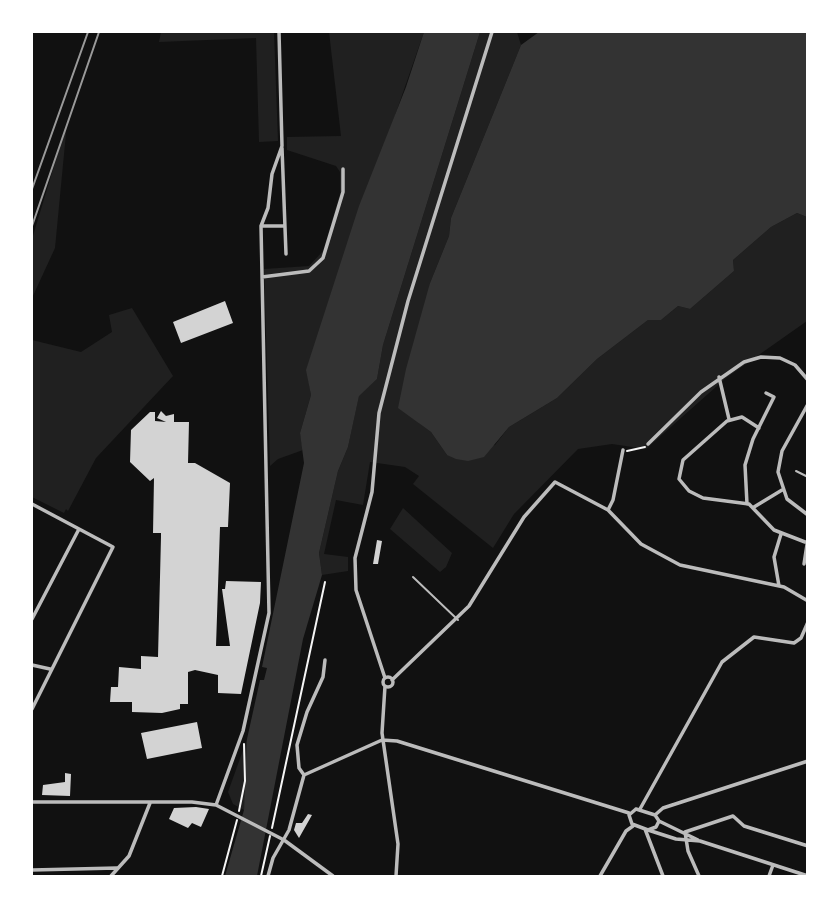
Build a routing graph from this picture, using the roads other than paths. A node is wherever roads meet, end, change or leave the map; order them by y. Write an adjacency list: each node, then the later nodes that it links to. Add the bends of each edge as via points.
1 (279, 32): 3 (street)
2 (492, 32): 40 (street, via 416,270 379,416 372,492 354,574)
3 (282, 146): 5 (street); 6 (street)
4 (342, 169): 8 (street, via 344,189 324,256 312,270)
5 (261, 226): 6 (street); 8 (street)
6 (285, 226): 7 (street)
7 (286, 254)
8 (262, 277): 49 (street, via 269,608 242,736)
9 (807, 364): 10 (street)
10 (805, 375): 11 (street, via 784,359 761,357)
11 (719, 377): 15 (street); 17 (street)
12 (766, 393): 16 (street, via 774,397)
13 (807, 404): 14 (street)
14 (806, 411): 21 (street, via 779,459)
15 (730, 420): 16 (street, via 745,418); 23 (street, via 683,460 678,475 699,497)
16 (758, 428): 23 (street, via 745,465)
17 (648, 444)
18 (623, 450): 25 (street)
19 (796, 471): 20 (lane)
20 (807, 477)
21 (782, 490): 24 (street); 26 (street, via 792,505)
22 (32, 504): 27 (street)
23 (747, 504): 24 (street)
24 (753, 507): 28 (street)
25 (608, 510): 32 (street, via 641,544 670,561); 35 (street, via 555,482 524,517)
26 (807, 515)
27 (79, 529): 34 (street); 39 (street, via 113,547)
28 (781, 534): 29 (street); 32 (street, via 774,556)
29 (806, 540): 30 (street)
30 (804, 565)
31 (413, 577): 35 (lane)
32 (779, 586): 33 (street)
33 (807, 601)
34 (32, 619)
35 (458, 620): 41 (street)
36 (807, 622): 50 (street, via 794,643 754,637 722,662)
37 (325, 660): 46 (street, via 297,745)
38 (32, 665): 39 (street)
39 (51, 670): 43 (street)
40 (386, 678): 41 (street); 42 (street)
41 (392, 680): 42 (street, via 391,686)
42 (385, 686): 44 (street)
43 (32, 709)
44 (382, 740): 46 (street); 51 (street); 68 (street, via 398,847)
45 (807, 761): 52 (street, via 663,808)
46 (304, 775): 57 (street)
47 (32, 803): 48 (street)
48 (150, 803): 49 (street); 62 (street, via 128,858)
49 (216, 806): 57 (street)
50 (640, 809): 51 (street); 52 (street)
51 (629, 813): 54 (street)
52 (655, 815): 53 (street)
53 (659, 821): 55 (street, via 655,829); 56 (street)
54 (634, 826): 55 (street); 69 (street, via 626,831)
55 (647, 830): 58 (street); 70 (street)
56 (684, 832): 58 (street); 59 (street); 60 (street, via 735,816 744,826)
57 (284, 840): 66 (street); 67 (street)
58 (686, 840): 59 (street); 71 (street)
59 (700, 841): 61 (street)
60 (807, 846)
61 (773, 864): 64 (street); 72 (street)
62 (117, 868): 63 (street); 65 (street)
63 (32, 870)
64 (807, 876)
65 (111, 877)
66 (268, 877)
67 (334, 877)
68 (396, 877)
69 (600, 877)
70 (663, 877)
71 (699, 877)
72 (769, 877)

